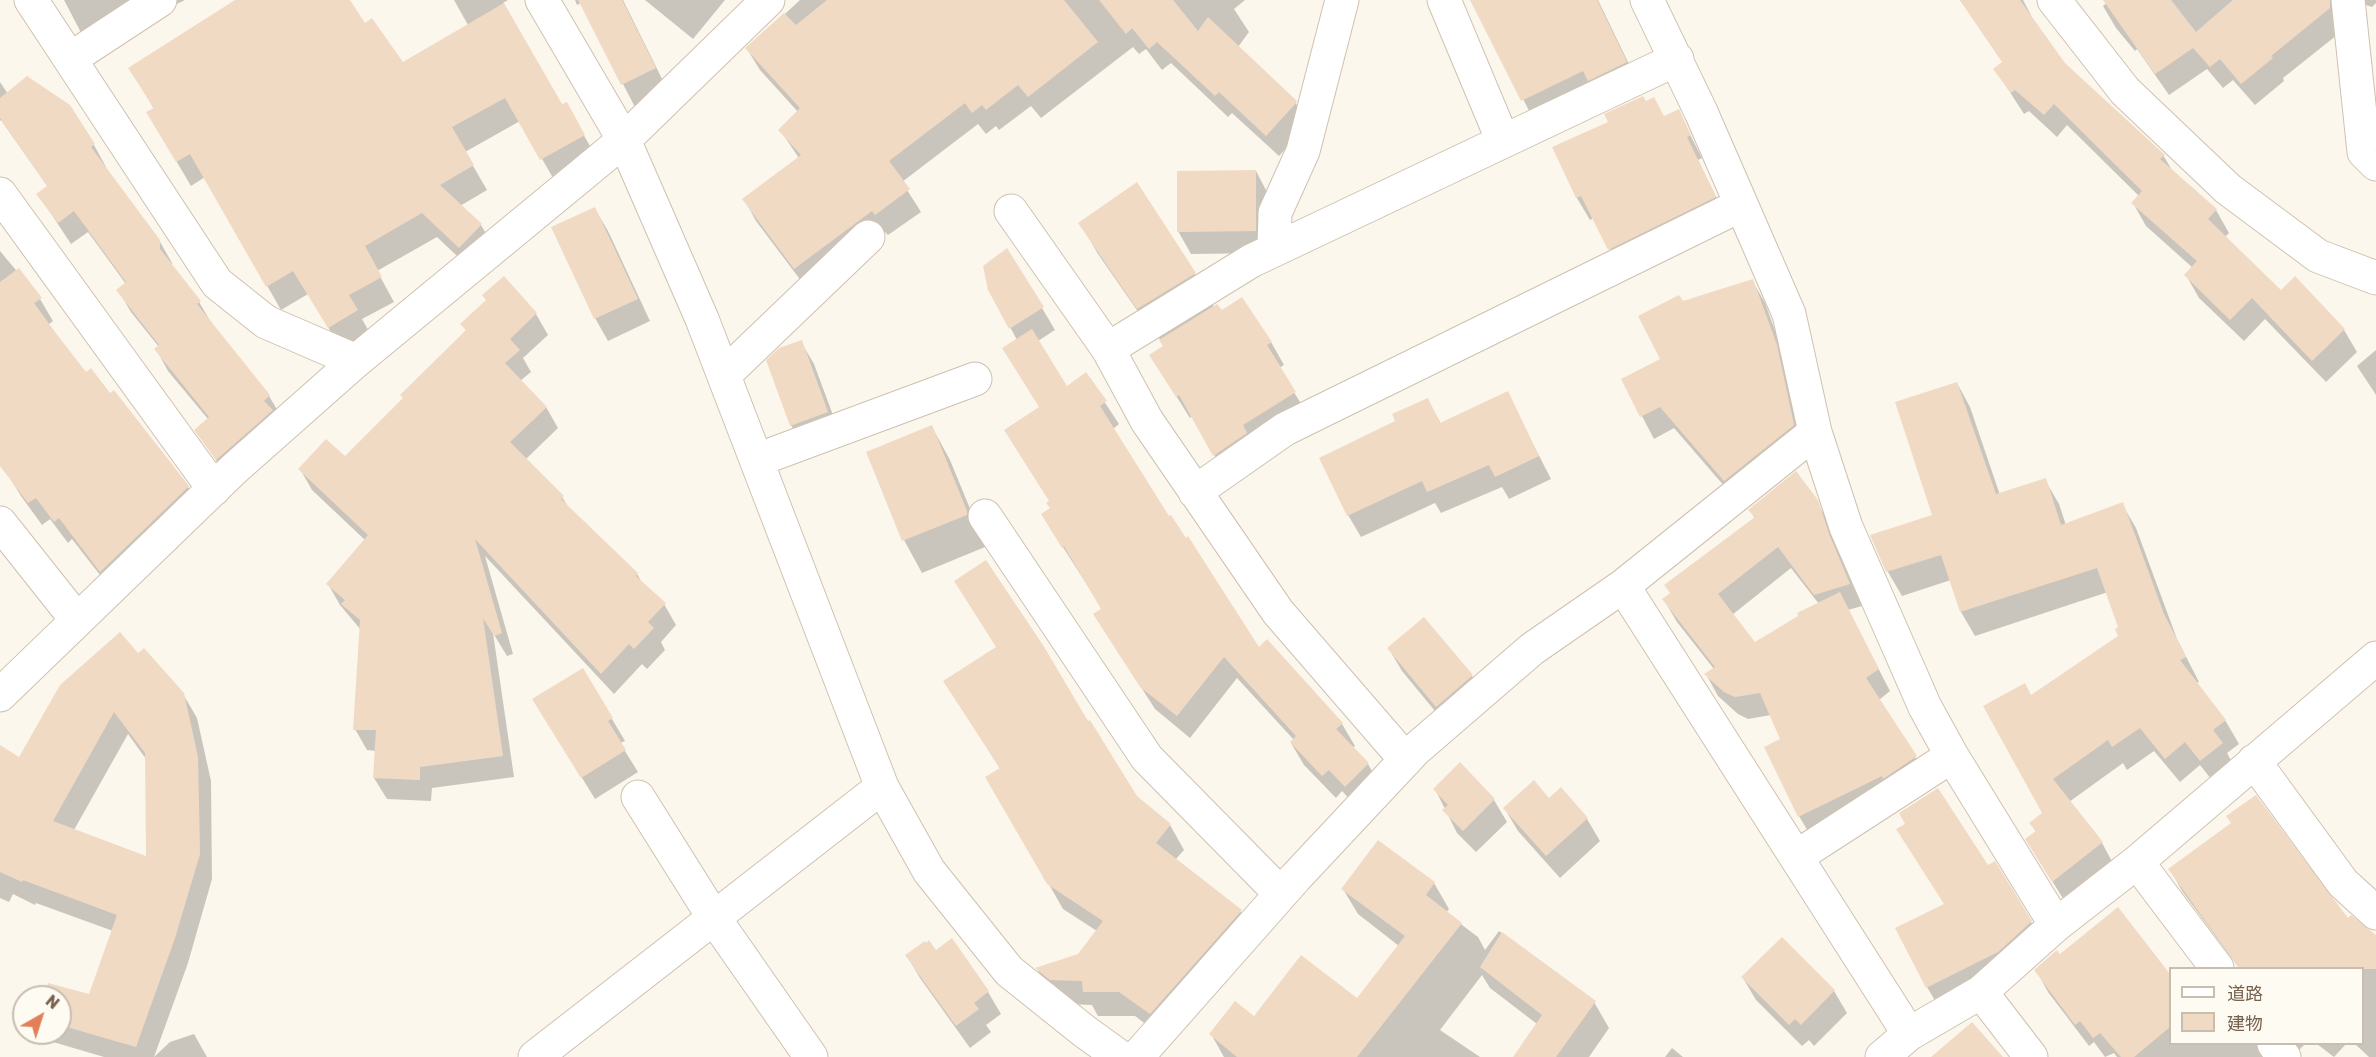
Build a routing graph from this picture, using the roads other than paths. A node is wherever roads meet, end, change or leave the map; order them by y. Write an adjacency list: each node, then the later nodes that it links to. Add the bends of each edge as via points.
1 (31, 0): 10 (street)
2 (160, 0): 10 (street)
3 (542, 0): 12 (street)
4 (768, 0): 12 (street)
5 (1342, 0): 19 (street, via 1303,151 1275,213)
6 (1444, 0): 13 (street)
7 (1647, 0): 11 (street)
8 (2348, 0): 14 (street, via 2364,152)
9 (2068, 5): 20 (street, via 2125,91 2228,189 2318,256)
10 (70, 58): 22 (street, via 218,283 267,322)
11 (1677, 59): 13 (street); 16 (street)
12 (624, 140): 22 (street); 23 (street)
13 (1503, 141): 19 (street)
14 (2376, 164)
15 (0, 194): 27 (street)
16 (1741, 205): 25 (street, via 1789,314); 28 (street, via 1285,429)
17 (1011, 211): 21 (street)
18 (868, 237): 23 (street)
19 (1274, 250): 21 (street)
20 (2376, 278)
21 (1108, 349): 28 (street, via 1146,421)
22 (357, 362): 27 (street)
23 (724, 375): 26 (street)
24 (975, 379): 26 (street)
25 (1815, 432): 31 (street); 35 (street, via 1846,527 1925,706)
26 (756, 460): 38 (street)
27 (214, 489): 32 (street)
28 (1195, 492): 36 (street, via 1278,612)
29 (985, 516): 42 (street, via 1147,758)
30 (0, 523): 32 (street)
31 (1623, 585): 36 (street, via 1532,649); 40 (street)
32 (77, 620): 34 (street)
33 (2376, 658): 37 (street)
34 (0, 694)
35 (1952, 756): 40 (street); 45 (street)
36 (1406, 760): 42 (street)
37 (2254, 761): 41 (street); 43 (street, via 2343,883)
38 (882, 787): 44 (street); 52 (street, via 929,871 1009,971)
39 (638, 797): 44 (street)
40 (1796, 857): 48 (street)
41 (2137, 862): 45 (street); 46 (street)
42 (1281, 894): 53 (street)
43 (2376, 914)
44 (714, 918): 50 (street); 51 (street)
45 (2056, 926): 47 (street)
46 (2216, 967)
47 (1981, 992): 48 (street); 55 (street)
48 (1909, 1034): 54 (street)
49 (2275, 1045): 56 (street)
50 (548, 1053)
51 (811, 1057)
52 (1120, 1057)
53 (1137, 1057)
54 (1882, 1057)
55 (2031, 1057)
56 (2284, 1057)

